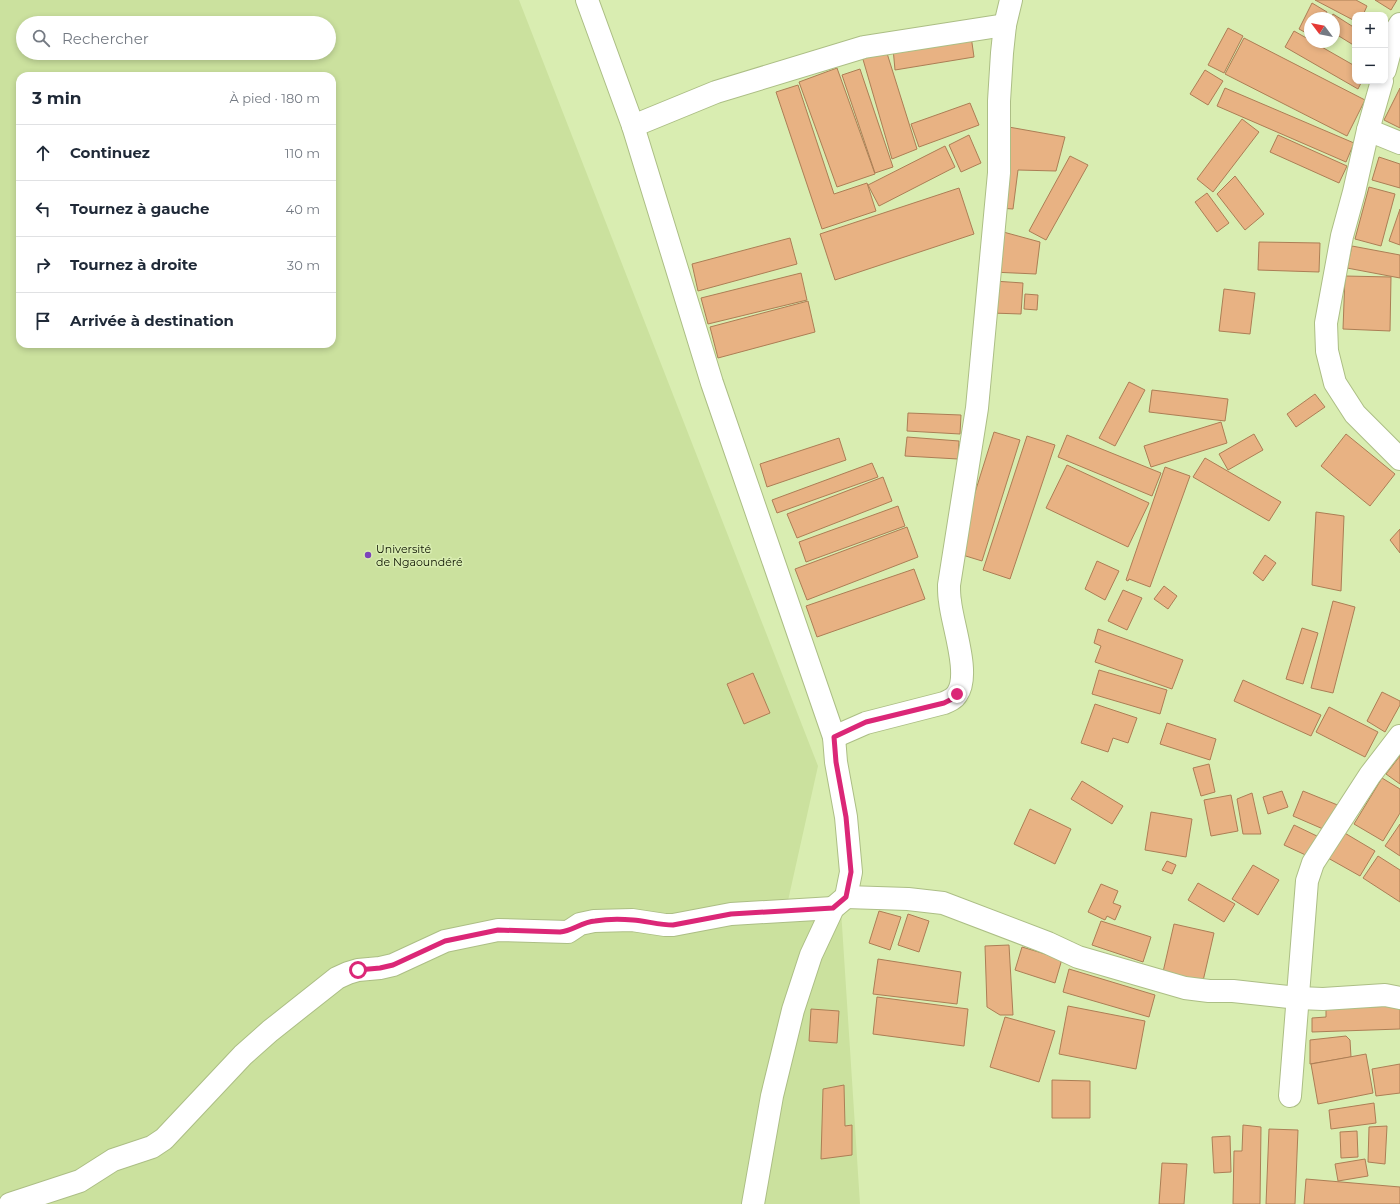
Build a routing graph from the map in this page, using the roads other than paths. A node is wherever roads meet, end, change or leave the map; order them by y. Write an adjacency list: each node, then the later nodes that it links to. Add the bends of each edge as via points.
1 (587, 0): 7 (street)
2 (1011, 0): 4 (street)
3 (1400, 24): 5 (street, via 1395,32)
4 (1005, 25): 7 (street, via 864,47 716,92); 12 (street, via 999,101 999,173 977,408 949,585 961,656 960,688 952,699 944,703 866,722)
5 (1388, 59)
6 (1381, 84): 8 (street)
7 (633, 126): 12 (street, via 712,383)
8 (1368, 130): 9 (street); 10 (street, via 1342,236 1326,323 1327,351 1335,383 1355,414)
9 (1400, 143)
10 (1400, 459)
11 (1400, 736): 14 (street, via 1370,775 1313,863 1307,881)
12 (834, 737): 13 (street, via 851,872)
13 (840, 903): 14 (street, via 908,898 943,902 1041,940 1078,958 1185,988); 17 (street, via 731,914 673,925 632,920 594,921 580,924 568,932 498,930 445,941 393,965 348,973 337,978 243,1055 164,1139 152,1147 113,1160 80,1181); 18 (street, via 810,955 793,1010 772,1096)
14 (1298, 998): 15 (street, via 1385,995); 16 (street)
15 (1400, 998)
16 (1290, 1096)
17 (10, 1204)
18 (753, 1204)

